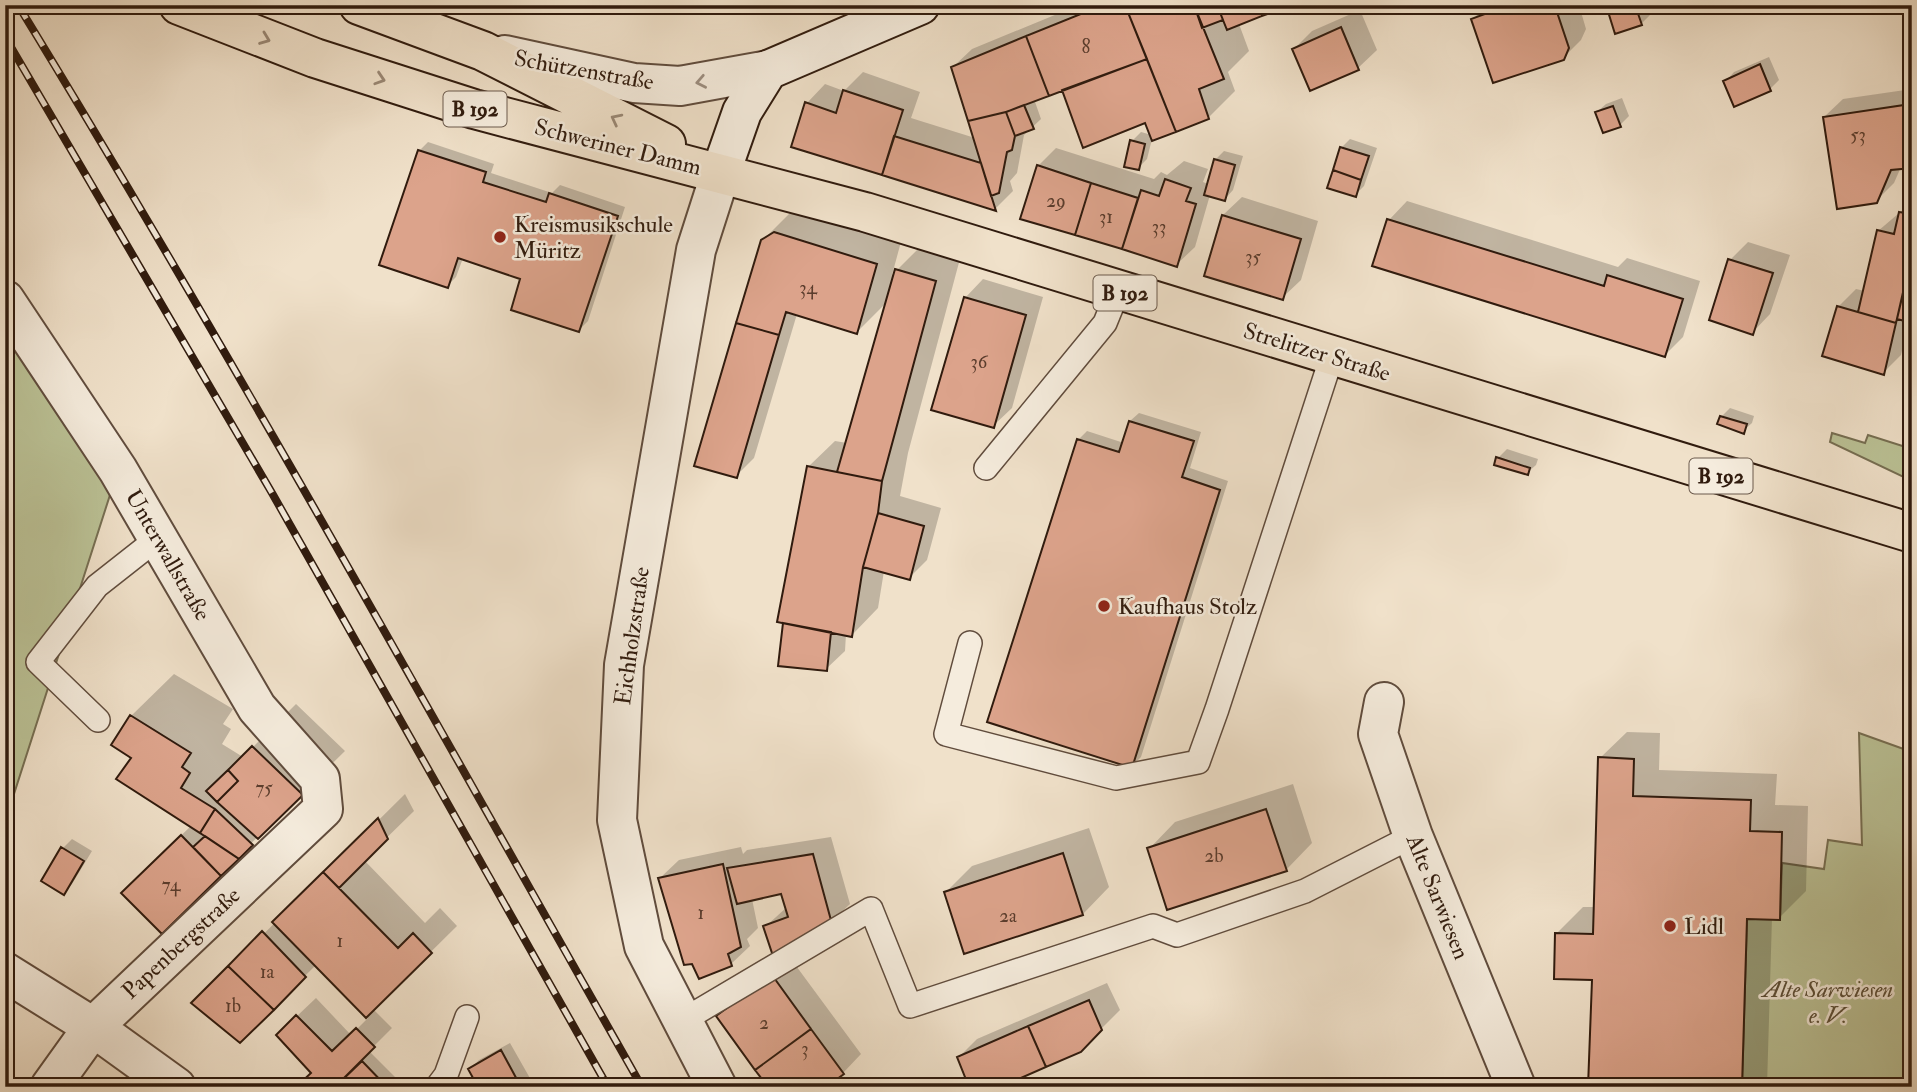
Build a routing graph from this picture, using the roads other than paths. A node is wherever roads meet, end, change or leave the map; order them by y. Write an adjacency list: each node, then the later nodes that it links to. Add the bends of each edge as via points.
1 (179, 5): 6 (main road, Schweriner Damm / B 192, one-way to 6, via 315,58 462,106)
2 (359, 5): 4 (main road, Schweriner Damm / B 192)
3 (920, 5): 5 (street, Schützenstraße)
4 (483, 51): 5 (street, Schützenstraße, one-way to 4, via 680,86 634,83); 6 (main road, Schweriner Damm / B 192, one-way to 4)
5 (768, 70): 6 (street, Eichholzstraße, via 742,112)
6 (721, 172): 7 (main road, Strelitzer Straße / B 192); 20 (street, Eichholzstraße, via 696,250 624,665 617,820 644,946)
7 (1118, 291): 9 (main road, Strelitzer Straße / B 192); 10 (lane, via 1105,323)
8 (5, 300): 12 (street, Unterwallstraße)
9 (1332, 356): 11 (main road, Strelitzer Straße / B 192); 13 (lane, via 1198,762 1115,778 946,734)
10 (986, 468)
11 (1912, 533)
12 (158, 538): 15 (lane, via 97,586 38,662); 16 (street, Unterwallstraße, via 257,708 320,779)
13 (970, 643)
14 (1384, 702): 17 (street, Alte Sarwiesen, via 1378,734)
15 (98, 720)
16 (323, 809): 21 (street, Papenbergstraße)
17 (1413, 836): 20 (lane, via 1305,891 1177,935 1153,926 910,1006 871,909); 26 (street, Alte Sarwiesen)
18 (5, 972): 21 (street)
19 (467, 1017): 22 (lane)
20 (682, 1021): 25 (street, Eichholzstraße)
21 (93, 1027): 23 (street, Papenbergstraße); 24 (street)
22 (445, 1083)
23 (50, 1087)
24 (176, 1087)
25 (717, 1087)
26 (1516, 1087)

